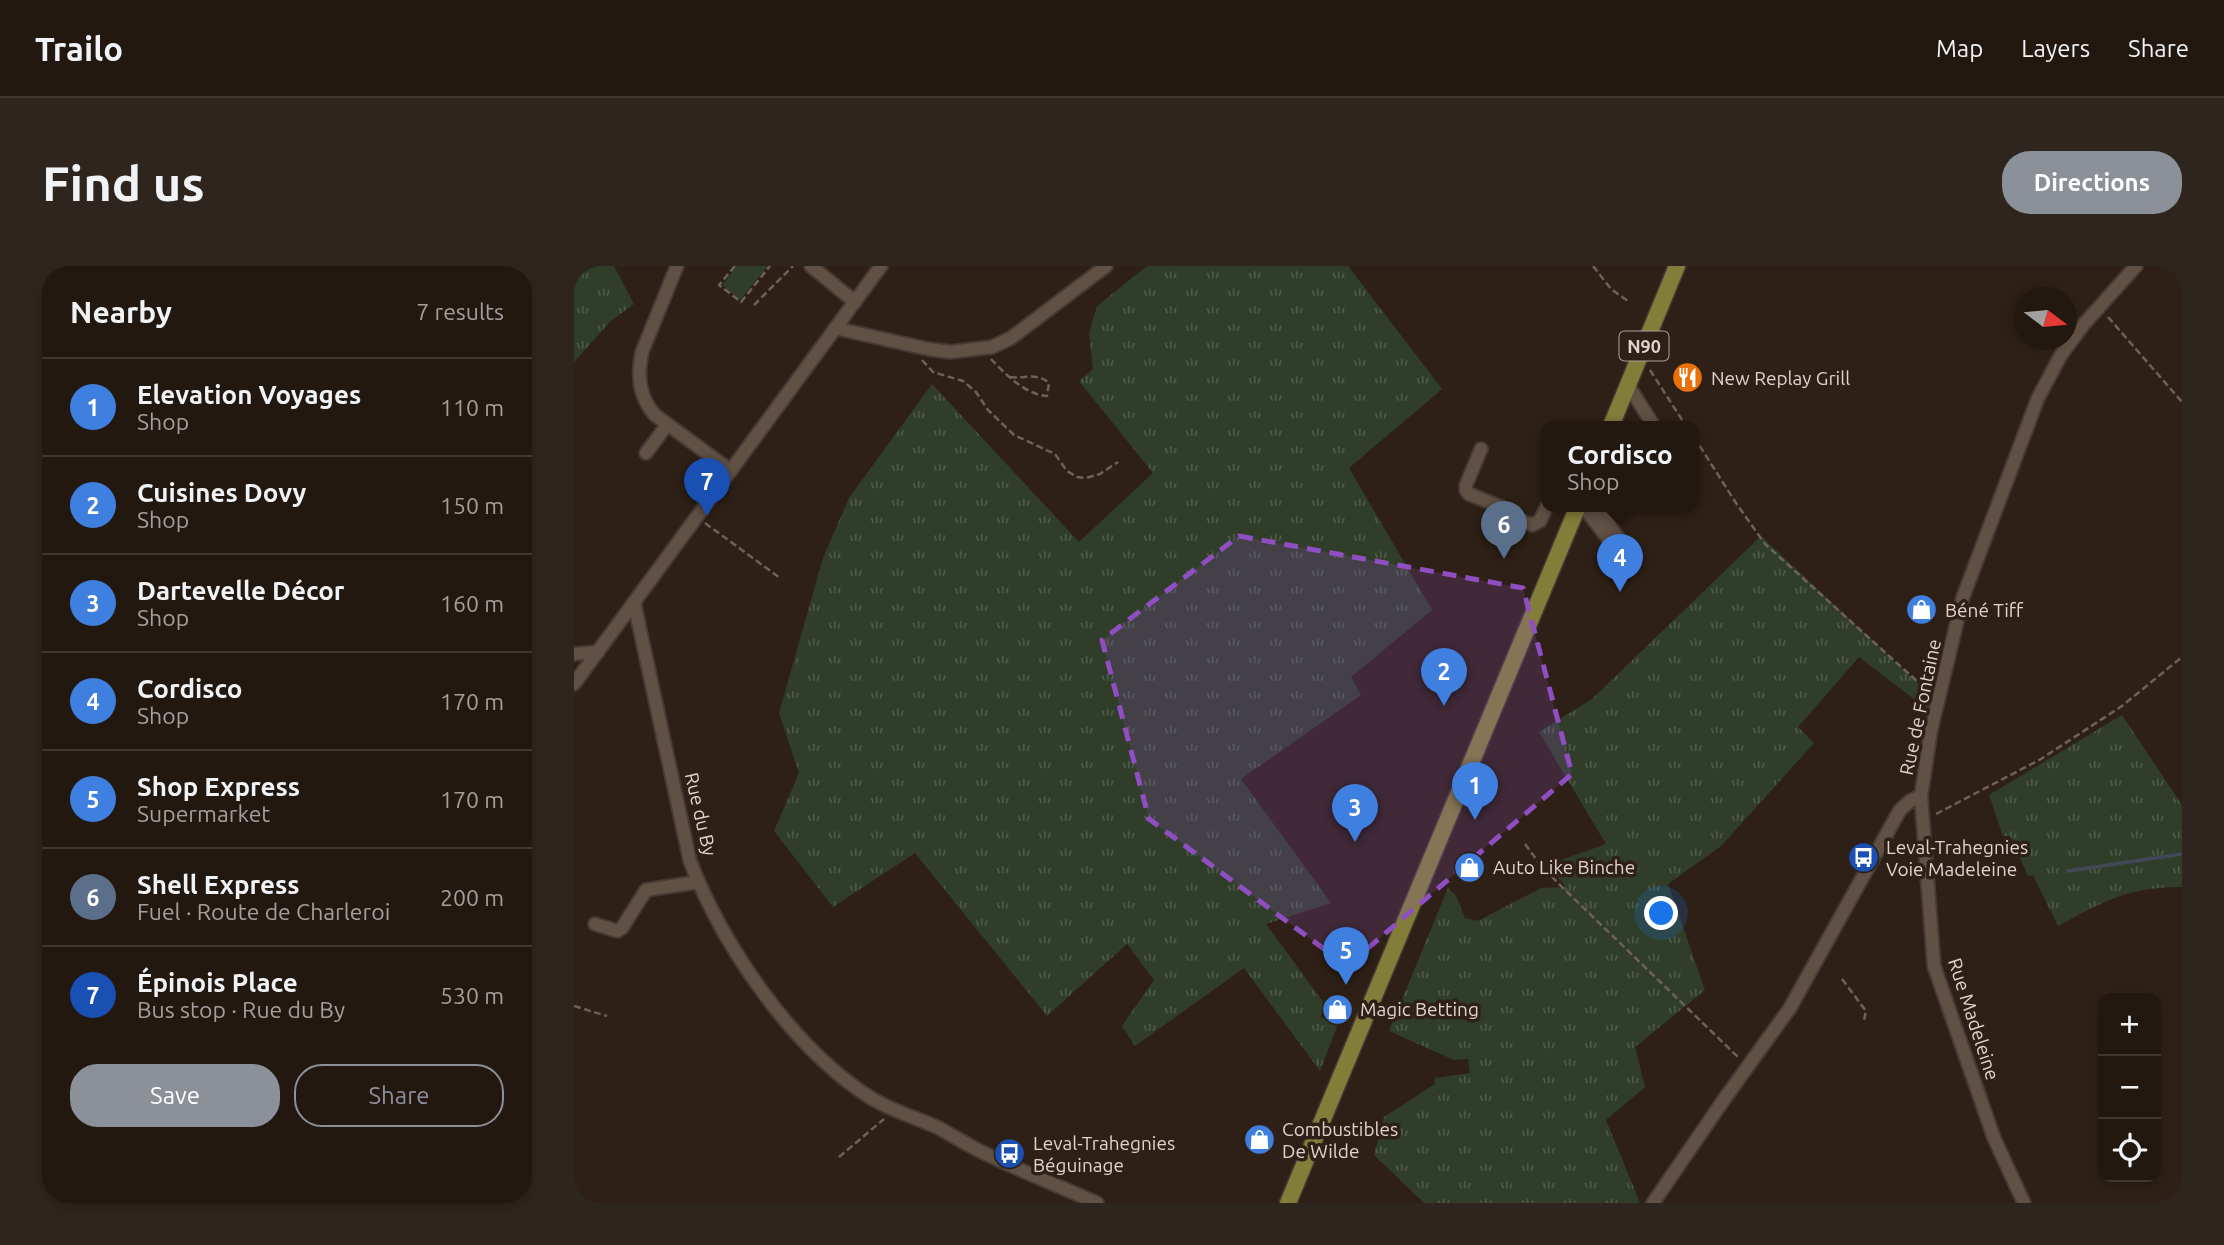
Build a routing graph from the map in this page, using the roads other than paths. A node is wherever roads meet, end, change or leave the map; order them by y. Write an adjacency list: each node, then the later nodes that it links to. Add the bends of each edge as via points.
1 (677, 266): 12 (street, via 639,367 649,408)
2 (811, 266): 7 (street)
3 (881, 266): 7 (street)
4 (1106, 266): 8 (street, via 1011,338 992,347 950,352)
5 (1678, 266): 9 (main road, N90)
6 (2136, 266): 24 (street, Rue de Fontaine, via 2061,355 2038,398 1963,597 1931,730)
7 (855, 302): 8 (street)
8 (835, 328): 15 (street)
9 (1628, 385): 10 (main road, N90); 11 (street)
10 (1613, 421)
11 (1651, 421)
12 (667, 425): 14 (street); 15 (street)
13 (1481, 449): 16 (street, via 1466,485 1469,494 1532,525)
14 (646, 453)
15 (731, 471): 20 (street)
16 (1544, 512)
17 (1577, 512): 28 (main road)
18 (1585, 512): 19 (street, via 1617,550 1623,545)
19 (1601, 512)
20 (634, 602): 21 (street); 25 (street, Rue du By)
21 (598, 652): 22 (street); 23 (street)
22 (574, 654)
23 (574, 684)
24 (1921, 796): 29 (street, Rue de Fontaine, via 1899,810 1790,1008); 30 (street, Rue Madeleine, via 1934,966 1994,1138)
25 (698, 882): 26 (street, via 646,890 617,931); 27 (street, Rue du By, via 769,1001 844,1078 894,1110)
26 (595, 924)
27 (1097, 1203)
28 (1288, 1203)
29 (1653, 1203)
30 (2024, 1203)

